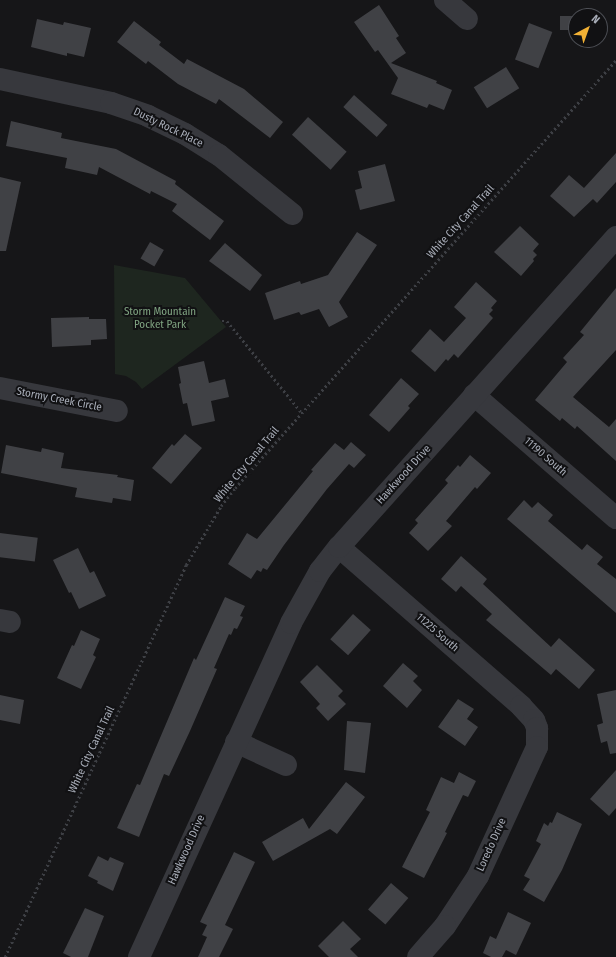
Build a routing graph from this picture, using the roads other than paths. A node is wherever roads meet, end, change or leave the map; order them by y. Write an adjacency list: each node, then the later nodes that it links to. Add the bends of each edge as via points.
1 (445, 0): 2 (street)
2 (467, 19)
3 (0, 79): 4 (street, Dusty Rock Place, via 111,103 148,116 185,134 219,155)
4 (292, 214)
5 (616, 237): 7 (street, Hawkwood Drive)
6 (0, 388): 8 (street, Stormy Creek Circle)
7 (474, 395): 9 (street, 11190 South); 10 (street, Hawkwood Drive)
8 (117, 411)
9 (616, 518)
10 (339, 547): 11 (street, 11225 South); 12 (street, Hawkwood Drive, via 304,597)
11 (534, 720): 15 (street, Loredo Drive, via 539,737 537,747 478,876 445,926)
12 (236, 742): 13 (street); 14 (street, Hawkwood Drive)
13 (286, 765)
14 (139, 957)
15 (418, 957)

